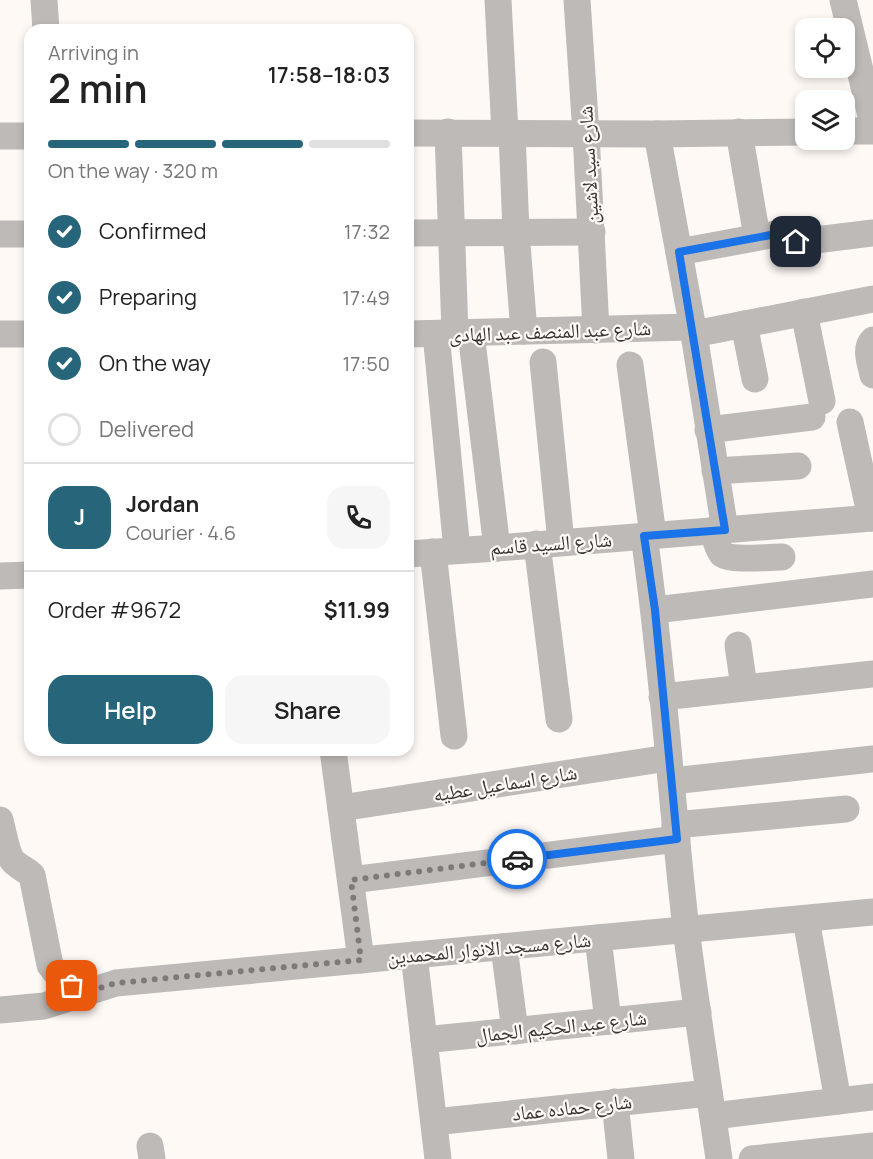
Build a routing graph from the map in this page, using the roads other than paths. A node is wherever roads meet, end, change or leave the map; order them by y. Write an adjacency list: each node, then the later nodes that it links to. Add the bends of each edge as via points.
1 (44, 0): 5 (street)
2 (498, 0): 13 (street)
3 (577, 0): 14 (street, شارع سيد لاشين)
4 (843, 0): 6 (street)
5 (46, 24)
6 (873, 124)
7 (855, 131): 8 (street)
8 (873, 131)
9 (448, 132): 12 (street); 13 (street); 21 (street)
10 (739, 132): 11 (street); 15 (street); 25 (street)
11 (795, 132)
12 (414, 133)
13 (509, 133): 14 (street); 18 (street)
14 (586, 134): 15 (street); 19 (street, شارع سيد لاشين)
15 (657, 134): 26 (street)
16 (0, 136): 17 (street)
17 (24, 136)
18 (516, 232): 19 (street); 21 (street); 31 (street)
19 (591, 232): 30 (street, شارع سيد لاشين)
20 (414, 233): 21 (street)
21 (452, 233): 33 (street)
22 (873, 233): 25 (street, via 799,242 780,234)
23 (0, 234): 24 (street)
24 (24, 234)
25 (757, 237): 26 (street)
26 (679, 252): 32 (street)
27 (873, 299): 28 (street, شارع عبد المنصف عبد الهادى)
28 (804, 312): 29 (street, شارع عبد المنصف عبد الهادى); 41 (street, via 817,409)
29 (744, 324): 32 (street, شارع عبد المنصف عبد الهادى); 39 (street)
30 (596, 330): 31 (street, شارع عبد المنصف عبد الهادى); 32 (street, شارع عبد المنصف عبد الهادى)
31 (524, 331): 33 (street, شارع عبد المنصف عبد الهادى)
32 (693, 331): 41 (street)
33 (454, 333): 36 (street, شارع عبد المنصف عبد الهادى); 48 (street); 49 (street)
34 (0, 334): 35 (street)
35 (24, 334)
36 (414, 334)
37 (543, 362): 47 (street)
38 (630, 365): 46 (street)
39 (755, 379)
40 (850, 422): 44 (street)
41 (708, 430): 43 (street)
42 (798, 466): 43 (street)
43 (715, 471): 45 (street)
44 (872, 518): 45 (street, شارع السيد قاسم)
45 (719, 530): 46 (street, شارع السيد قاسم); 50 (street, via 719,549 725,555)
46 (649, 536): 47 (street, شارع السيد قاسم); 54 (street)
47 (549, 543): 48 (street, شارع السيد قاسم); 59 (street)
48 (497, 548): 49 (street, شارع السيد قاسم)
49 (433, 552): 60 (street)
50 (782, 557)
51 (24, 574): 52 (street)
52 (0, 576)
53 (873, 584): 54 (street)
54 (655, 610): 58 (street)
55 (738, 645): 57 (street)
56 (873, 674): 57 (street)
57 (744, 687): 58 (street)
58 (662, 697): 63 (street)
59 (559, 720)
60 (454, 736)
61 (334, 756): 64 (street)
62 (873, 759): 63 (street, شارع اسماعيل عطيه)
63 (670, 770): 64 (street, شارع اسماعيل عطيه); 67 (street)
64 (341, 808): 68 (street)
65 (846, 809): 67 (street)
66 (0, 820): 76 (street, via 13,862 32,875 50,965 60,978)
67 (676, 832): 68 (street); 71 (street)
68 (351, 880): 75 (street)
69 (873, 912): 70 (street, شارع مسجد الانوار المحمدين)
70 (806, 919): 71 (street, شارع مسجد الانوار المحمدين); 83 (street)
71 (687, 930): 72 (street, شارع مسجد الانوار المحمدين); 78 (street)
72 (598, 938): 73 (street, شارع مسجد الانوار المحمدين); 79 (street)
73 (504, 947): 74 (street, شارع مسجد الانوار المحمدين); 80 (street)
74 (414, 955): 75 (street, شارع مسجد الانوار المحمدين); 81 (street)
75 (361, 960): 76 (street, شارع مسجد الانوار المحمدين, via 116,983)
76 (83, 993): 77 (street, شارع مسجد الانوار المحمدين, via 44,1006)
77 (0, 1010)
78 (698, 1012): 79 (street, شارع عبد الحكيم الجمال); 85 (street)
79 (608, 1021): 80 (street, شارع عبد الحكيم الجمال)
80 (515, 1031): 81 (street, شارع عبد الحكيم الجمال)
81 (424, 1041): 86 (street)
82 (873, 1097): 83 (street, شارع حماده عماد)
83 (838, 1101): 85 (street, شارع حماده عماد)
84 (615, 1102): 85 (street, شارع حماده عماد); 86 (street, شارع حماده عماد); 89 (street)
85 (711, 1104): 90 (street)
86 (434, 1122): 88 (street)
87 (873, 1146): 91 (street)
88 (438, 1159)
89 (621, 1159)
90 (719, 1159)
91 (752, 1159)

